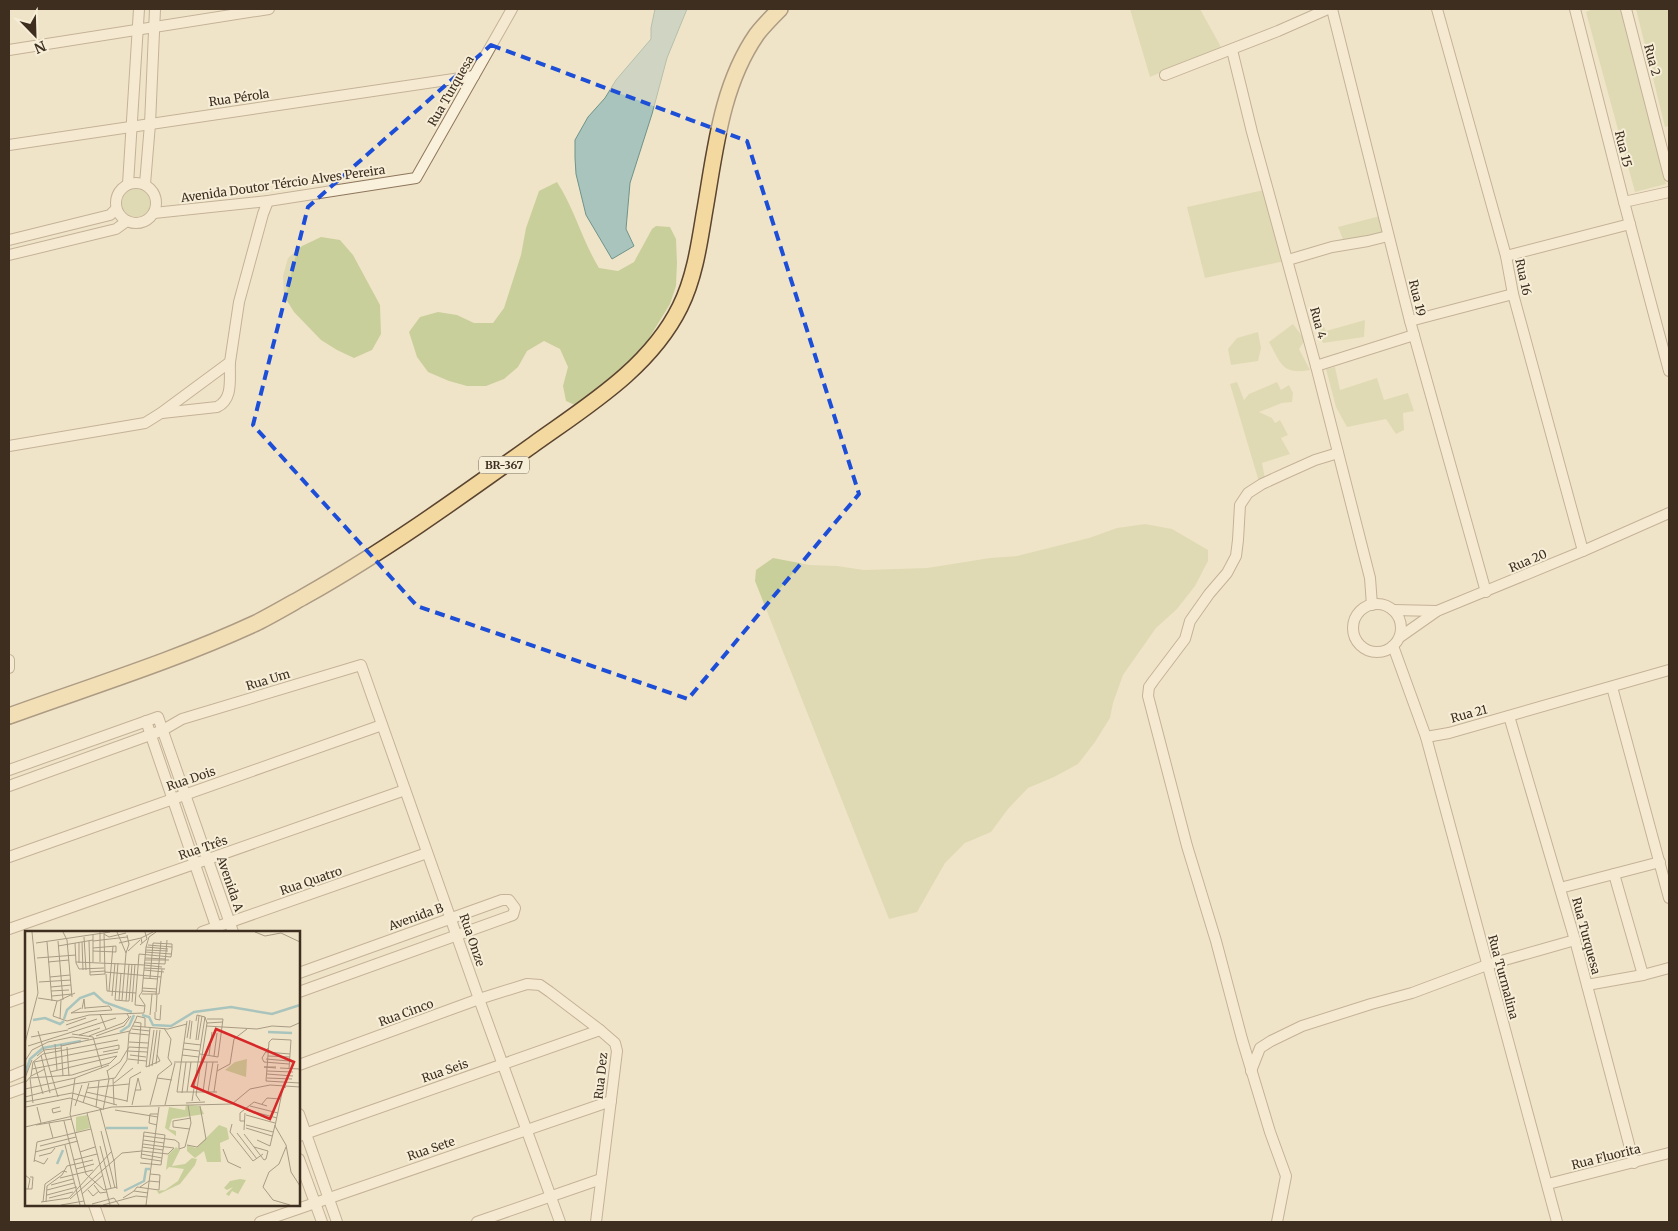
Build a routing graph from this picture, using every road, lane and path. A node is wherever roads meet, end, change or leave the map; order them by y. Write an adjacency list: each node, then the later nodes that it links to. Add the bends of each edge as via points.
1 (139, 9): 11 (street)
2 (155, 9): 10 (street)
3 (269, 9): 10 (street)
4 (780, 9): 58 (main road, BR-367, via 758,34 734,76 719,126 690,280 680,307 644,358 604,394 454,502 344,574 258,622 183,654)
5 (1330, 9): 13 (street); 31 (street, Rua 19)
6 (1437, 9): 34 (street, Rua 16)
7 (1575, 9): 26 (street, Rua 15)
8 (1626, 9): 19 (street, Rua 2)
9 (508, 11): 15 (street, Rua Turquesa)
10 (154, 26): 11 (street); 16 (street)
11 (137, 29): 12 (street); 17 (street)
12 (9, 50)
13 (1232, 50): 14 (street); 35 (street, Rua 4)
14 (1165, 75)
15 (474, 76): 16 (street, Rua Pérola); 21 (street, Rua Turquesa)
16 (150, 124): 17 (street, Rua Pérola); 23 (street)
17 (131, 127): 18 (street, Rua Pérola); 22 (street)
18 (9, 145)
19 (1668, 163): 20 (street, Rua 2)
20 (1669, 176)
21 (416, 178): 25 (street, Avenida Doutor Tércio Alves Pereira)
22 (128, 184): 23 (street); 27 (street, via 116,196)
23 (145, 184): 28 (street, via 156,197)
24 (1669, 192): 26 (street)
25 (268, 201): 28 (street, Avenida Doutor Tércio Alves Pereira); 39 (street, via 239,302)
26 (1624, 202): 30 (street, Rua 15)
27 (116, 209): 29 (street); 32 (street, via 110,215)
28 (154, 213): 29 (street, Avenida Doutor Tércio Alves Pereira, via 144,222)
29 (127, 221): 33 (street, Avenida Doutor Tércio Alves Pereira, via 116,229)
30 (1630, 224): 34 (street); 41 (street, Rua 15)
31 (1388, 236): 35 (street); 37 (street, Rua 19)
32 (9, 240)
33 (9, 255)
34 (1506, 256): 36 (street, Rua 16)
35 (1288, 260): 40 (street, Rua 4)
36 (1513, 294): 37 (street); 46 (street, Rua 16)
37 (1410, 321): 38 (street, Rua 19)
38 (1414, 336): 40 (street); 47 (street, Rua 19)
39 (230, 362): 42 (street); 42 (street, via 229,396 223,404)
40 (1316, 366): 44 (street, Rua 4)
41 (1669, 371)
42 (161, 413): 43 (street, via 145,423)
43 (9, 446)
44 (1338, 453): 48 (street, Rua 4, via 1370,578); 100 (street, via 1293,470 1248,493 1240,505 1236,556 1190,621 1186,639 1154,680 1148,696)
45 (1669, 512): 46 (street, Rua 20)
46 (1583, 552): 47 (street, Rua 20)
47 (1486, 592): 50 (street, Rua 20)
48 (1372, 605): 49 (street, via 1383,605); 52 (street, via 1355,619 1357,641 1366,649 1377,652)
49 (1393, 610): 50 (street); 51 (street, via 1401,625)
50 (1437, 611): 51 (street, Rua 20)
51 (1400, 636): 52 (street)
52 (1393, 646): 66 (street)
53 (9, 660): 55 (street)
54 (361, 665): 61 (street, Rua Um); 63 (street, Rua Onze)
55 (9, 668)
56 (1669, 670): 57 (street, Rua 21)
57 (1612, 687): 59 (street, Rua 21); 75 (street)
58 (9, 716)
59 (1509, 716): 66 (street, Rua 21); 78 (street, Rua Turquesa)
60 (158, 717): 61 (street, Rua Um); 62 (street, Rua Um); 64 (street)
61 (182, 719): 64 (street, Rua Um)
62 (146, 721): 65 (street); 67 (street, Rua Um)
63 (382, 725): 69 (street, Rua Onze); 70 (street, Rua Dois)
64 (163, 730): 65 (street, Rua Um); 70 (street, Avenida A)
65 (150, 735): 68 (street, Rua Um); 71 (street)
66 (1426, 737): 86 (street, Rua Turmalina)
67 (9, 770)
68 (9, 786)
69 (405, 790): 72 (street, Rua Onze); 74 (street, Rua Três)
70 (184, 795): 71 (street, Rua Dois); 74 (street, Avenida A)
71 (172, 799): 73 (street, Rua Dois); 76 (street)
72 (427, 853): 80 (street, Rua Onze); 81 (street, Rua Quatro)
73 (9, 857)
74 (208, 859): 76 (street, Rua Três); 81 (street, Avenida A)
75 (1660, 862): 77 (street); 79 (street)
76 (195, 864): 82 (street, Rua Três); 83 (street)
77 (1614, 874): 78 (street); 89 (street)
78 (1560, 888): 85 (street, Rua Turquesa)
79 (1669, 898)
80 (450, 918): 84 (street, Rua Onze); 84 (street, Avenida B, via 506,899 515,908 513,915); 88 (street, Avenida B)
81 (232, 927): 83 (street, Rua Quatro)
82 (9, 929)
83 (218, 930)
84 (457, 936): 92 (street, Avenida B); 94 (street, Rua Onze)
85 (1575, 940): 86 (street); 91 (street, Rua Turquesa)
86 (1487, 965): 100 (street, via 1412,993 1302,1026 1260,1048); 112 (street, Rua Turmalina)
87 (1669, 968): 89 (street)
88 (300, 973)
89 (1643, 975): 91 (street)
90 (522, 985): 94 (street, Rua Cinco); 96 (street, Rua Dez, via 540,986)
91 (1587, 986): 110 (street, Rua Turquesa)
92 (300, 992)
93 (25, 996): 95 (street)
94 (479, 999): 97 (street, Rua Onze); 98 (street, Rua Cinco)
95 (9, 1002)
96 (600, 1030): 97 (street, Rua Seis); 104 (street, Rua Dez, via 615,1043 617,1051)
97 (503, 1064): 106 (street, Rua Onze); 107 (street, Rua Seis)
98 (300, 1065)
99 (25, 1070): 101 (street)
100 (1251, 1071): 124 (street, via 1286,1176)
101 (9, 1077)
102 (25, 1087): 103 (street)
103 (9, 1093)
104 (611, 1101): 106 (street, Rua Sete); 111 (street, Rua Dez)
105 (300, 1121): 107 (street)
106 (527, 1129): 113 (street, Rua Onze); 114 (street, Rua Sete)
107 (302, 1134): 114 (street)
108 (1669, 1154): 110 (street, Rua Fluorita)
109 (300, 1161): 115 (street)
110 (1634, 1163): 112 (street, Rua Fluorita)
111 (601, 1179): 113 (street); 123 (street, Rua Dez)
112 (1548, 1184): 125 (street, Rua Turmalina)
113 (551, 1197): 117 (street); 122 (street, Rua Onze)
114 (328, 1198): 115 (street, Rua Sete); 121 (street)
115 (315, 1203): 119 (street, Rua Sete); 120 (street)
116 (97, 1206): 118 (street)
117 (484, 1221)
118 (100, 1222)
119 (260, 1222)
120 (322, 1222)
121 (337, 1222)
122 (560, 1222)
123 (596, 1222)
124 (1277, 1222)
125 (1557, 1222)

